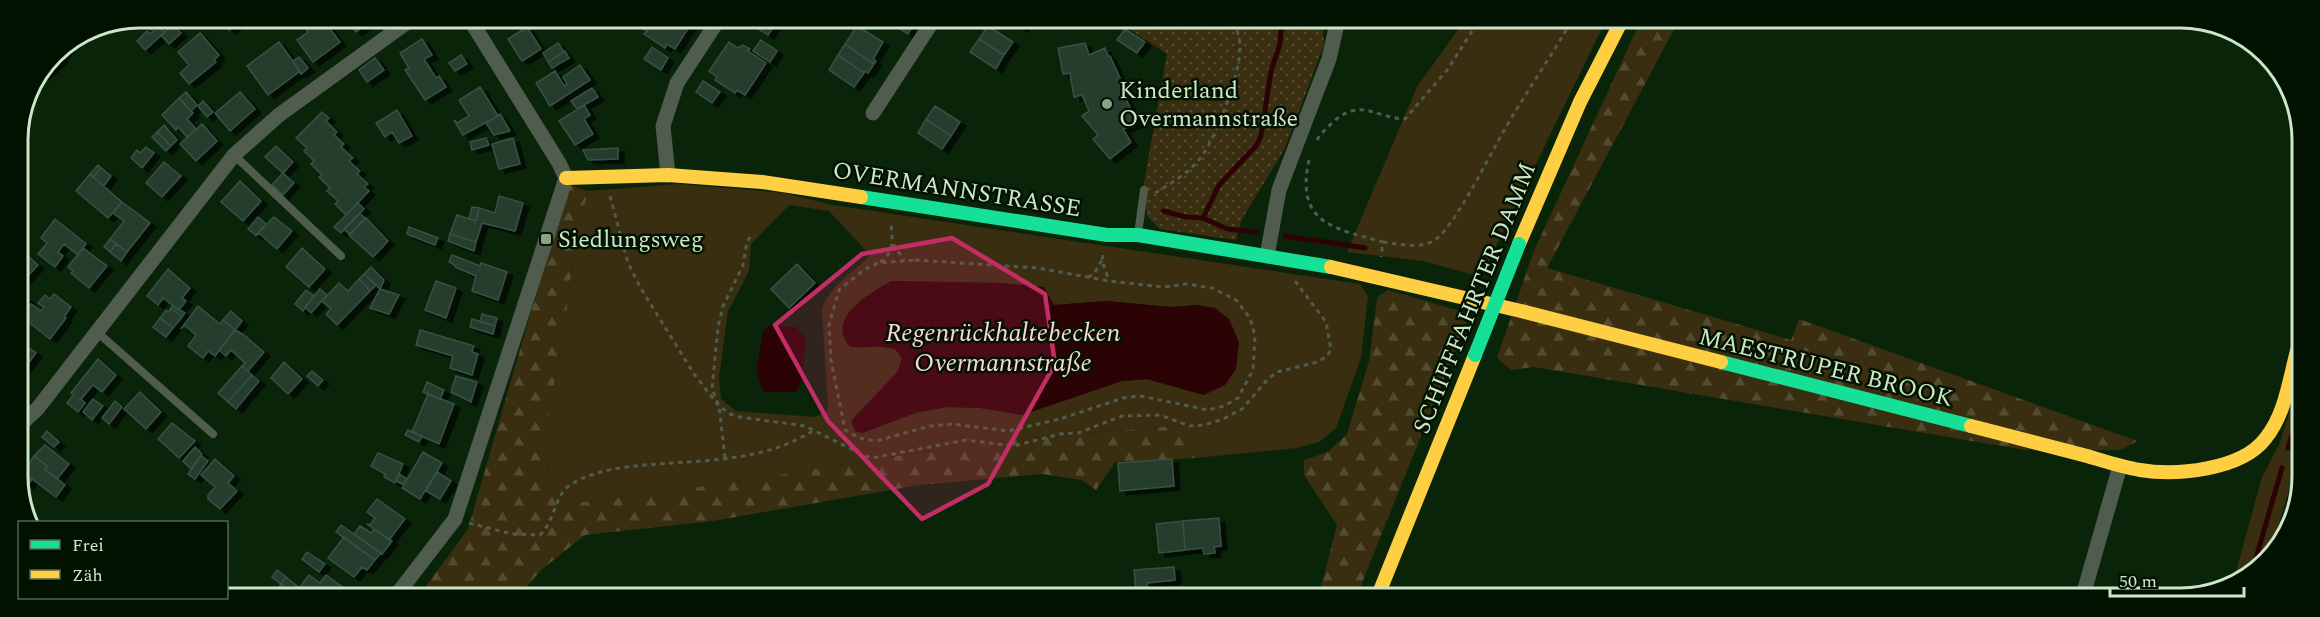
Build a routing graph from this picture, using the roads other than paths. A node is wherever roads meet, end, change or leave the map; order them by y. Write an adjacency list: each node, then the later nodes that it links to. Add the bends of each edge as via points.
1 (399, 28): 8 (street, via 279,115)
2 (475, 28): 10 (street)
3 (713, 28): 9 (street, via 677,83 663,126)
4 (928, 28): 7 (street)
5 (1336, 28): 14 (street, via 1329,59 1279,190)
6 (1618, 28): 22 (street, SCHIFFFAHRTER DAMM, bridge, via 1580,102 1519,244)
7 (873, 113)
8 (234, 155): 13 (lane); 16 (street)
9 (668, 175): 10 (street, OVERMANNSTRASSE); 12 (street, OVERMANNSTRASSE, via 762,182 1107,235)
10 (566, 178): 21 (street, via 455,519)
11 (1144, 192): 12 (lane)
12 (1138, 235): 14 (street, OVERMANNSTRASSE)
13 (341, 256)
14 (1267, 256): 15 (street, OVERMANNSTRASSE, via 1375,276)
15 (1521, 311): 20 (street, MAESTRUPER BROOK)
16 (97, 332): 18 (street); 19 (lane)
17 (2292, 366): 20 (street, MAESTRUPER BROOK, via 2274,424 2258,447 2238,460 2174,472)
18 (29, 416)
19 (213, 434)
20 (2120, 466): 23 (street)
21 (403, 588)
22 (1381, 588)
23 (2085, 588)

